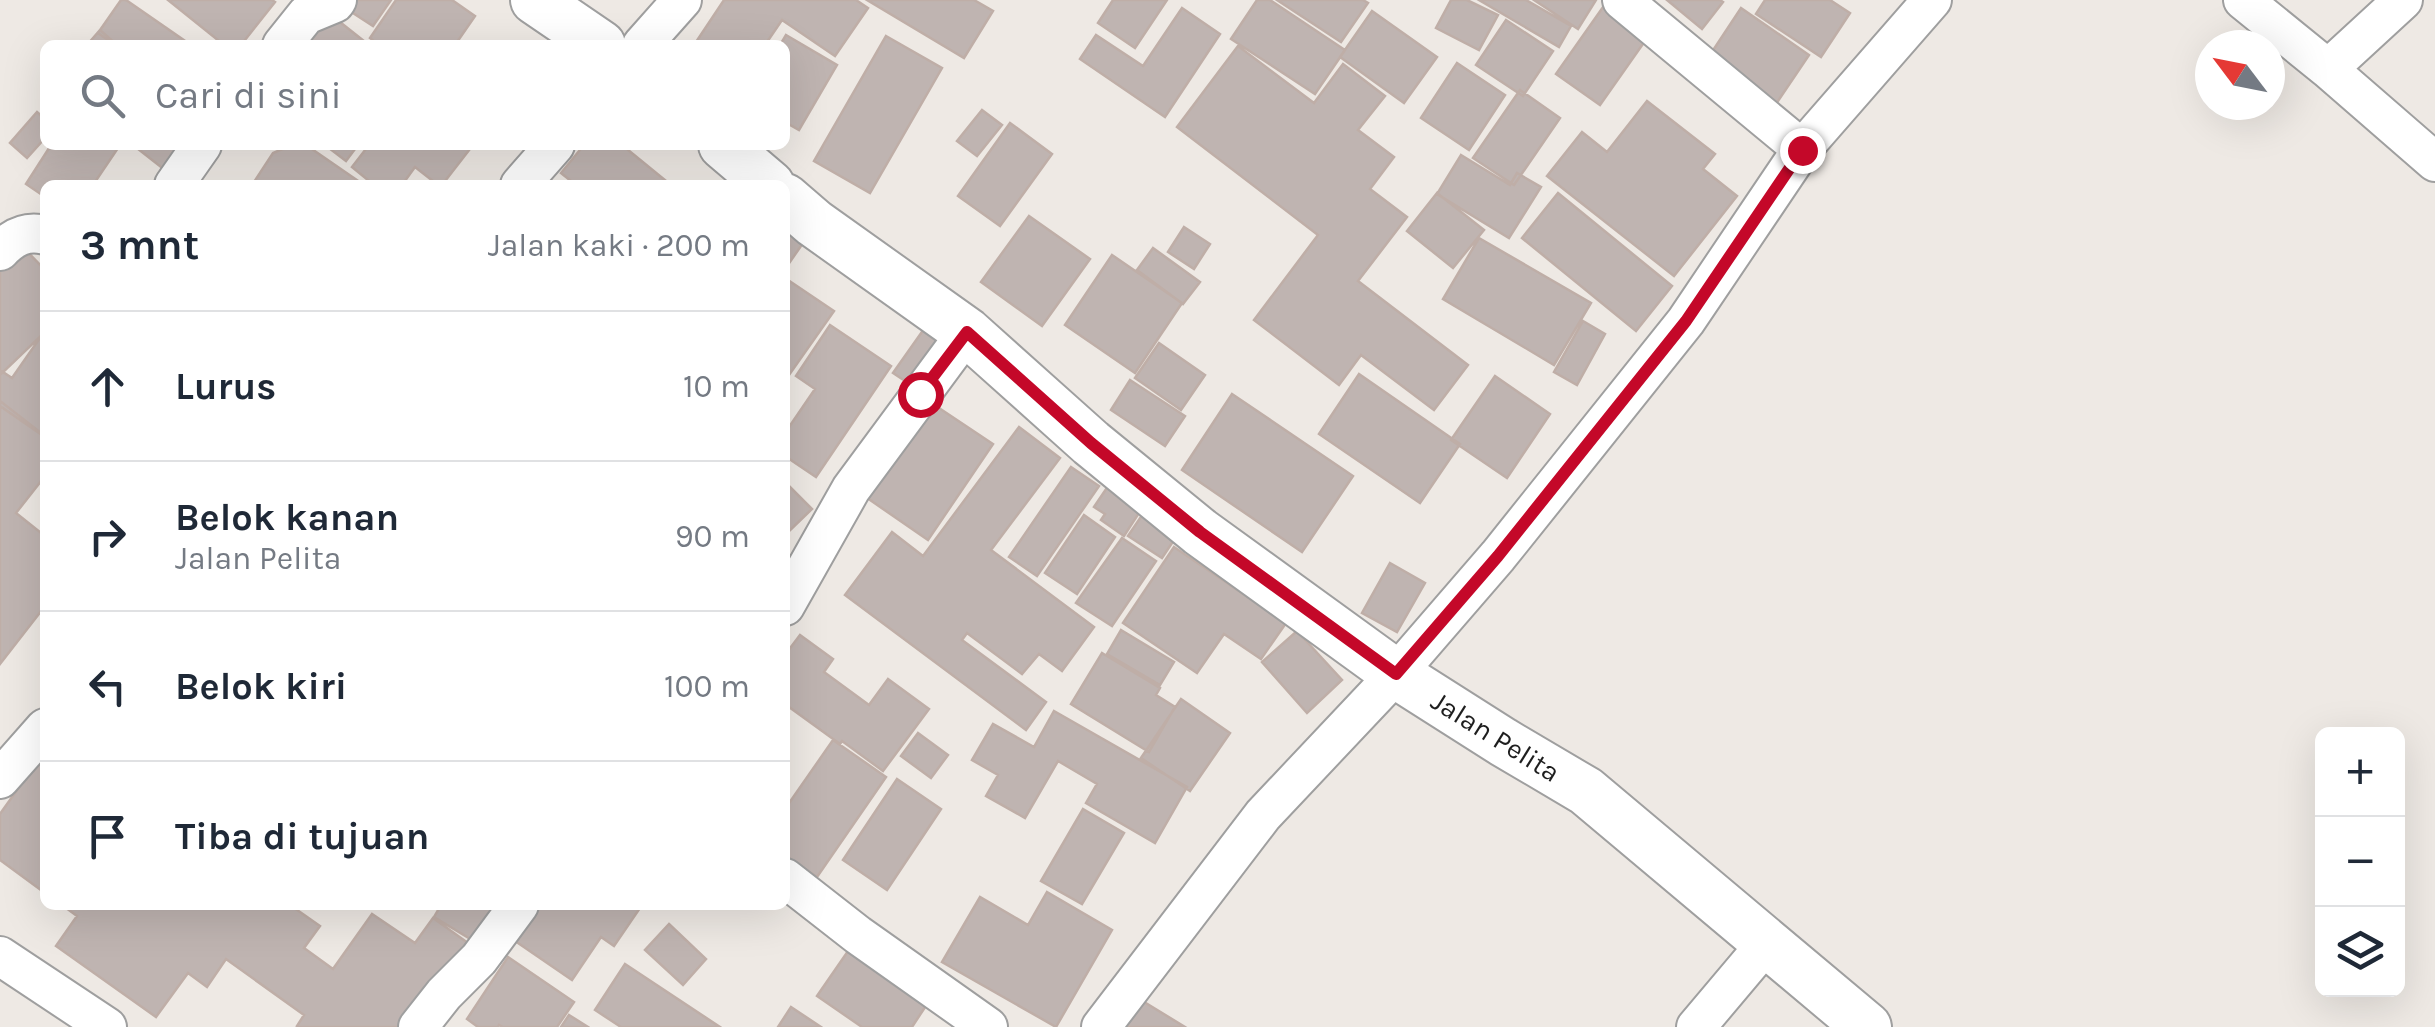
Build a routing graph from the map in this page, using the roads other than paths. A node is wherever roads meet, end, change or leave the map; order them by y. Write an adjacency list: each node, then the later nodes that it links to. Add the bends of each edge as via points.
1 (337, 0): 8 (street, via 306,14)
2 (535, 0): 9 (street)
3 (682, 0): 10 (street)
4 (1622, 0): 15 (street)
5 (1932, 0): 15 (street)
6 (2243, 0): 11 (street)
7 (2402, 0): 11 (street)
8 (286, 40)
9 (594, 40)
10 (646, 40)
11 (2328, 69): 16 (street)
12 (198, 150): 17 (street)
13 (551, 150): 18 (street)
14 (729, 150): 19 (street)
15 (1802, 150): 25 (street, via 1674,336)
16 (2435, 162)
17 (178, 180)
18 (524, 180)
19 (764, 180)
20 (790, 202): 23 (street, Jalan Pelita)
21 (40, 234): 22 (street, via 12,239)
22 (0, 251)
23 (967, 332): 24 (street, via 851,489); 25 (street, Jalan Pelita, via 1200,532)
24 (790, 597)
25 (1396, 674): 30 (street, Jalan Pelita, via 1586,791); 35 (street, via 1264,815)
26 (40, 734): 27 (street)
27 (0, 780)
28 (790, 882): 34 (street)
29 (515, 910): 33 (street)
30 (1766, 944): 36 (street); 37 (street, Jalan Pelita)
31 (0, 956): 32 (street)
32 (107, 1027)
33 (418, 1027)
34 (988, 1027)
35 (1101, 1027)
36 (1696, 1027)
37 (1867, 1027)

